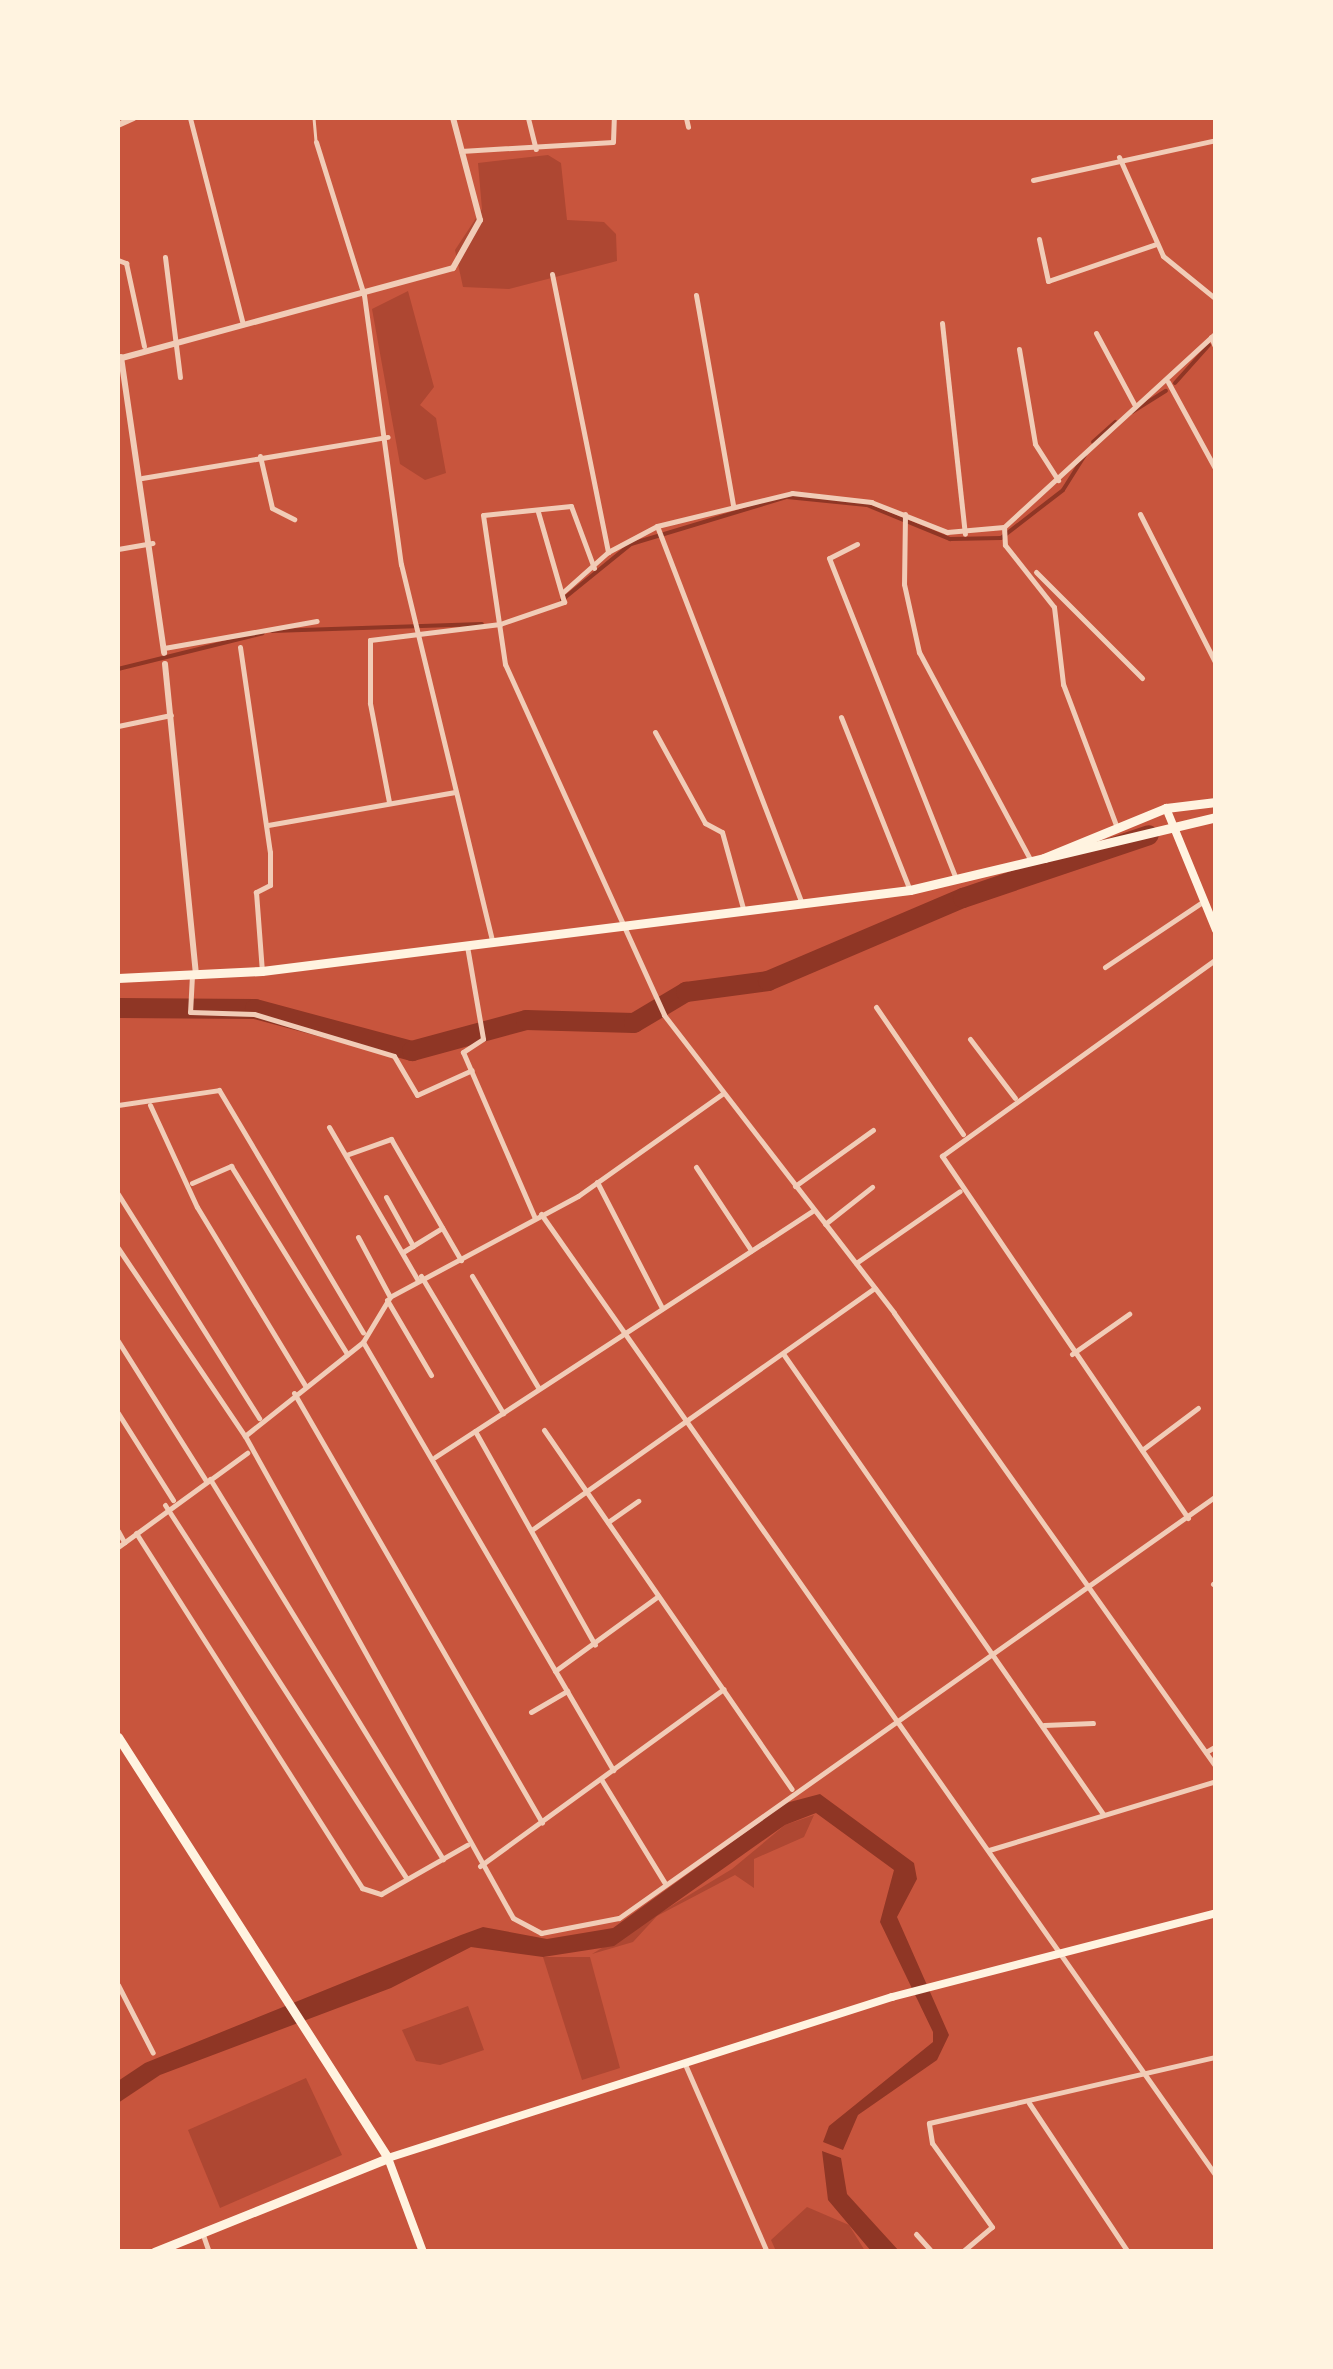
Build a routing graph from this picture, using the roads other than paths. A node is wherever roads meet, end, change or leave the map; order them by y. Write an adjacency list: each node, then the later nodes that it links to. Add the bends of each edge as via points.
1 (134, 118): 8 (street)
2 (190, 118): 25 (street)
3 (314, 118): 11 (lane)
4 (453, 118): 13 (street)
5 (528, 118): 12 (street)
6 (614, 118): 12 (street, via 612,142)
7 (686, 118): 9 (street)
8 (118, 125)
9 (688, 128)
10 (1216, 140): 14 (street)
11 (316, 142): 22 (street)
12 (536, 148): 13 (street)
13 (461, 151): 22 (street, via 480,220 462,259 444,273)
14 (1119, 156): 15 (street); 17 (street)
15 (1032, 180)
16 (1039, 238): 17 (street, via 1048,282)
17 (1156, 244): 23 (street)
18 (165, 257): 28 (street)
19 (118, 260): 29 (street, via 126,264)
20 (552, 274): 52 (street)
21 (696, 295): 41 (street)
22 (364, 296): 25 (street); 36 (street)
23 (1216, 299)
24 (942, 323): 48 (street)
25 (243, 324): 28 (street)
26 (1096, 332): 35 (street)
27 (1213, 335): 31 (street); 34 (street)
28 (174, 337): 29 (street); 33 (street)
29 (144, 346): 32 (street)
30 (1019, 349): 40 (street, via 1035,444)
31 (1216, 349)
32 (119, 358): 39 (street)
33 (180, 377)
34 (1168, 382): 35 (street); 38 (street)
35 (1134, 404): 40 (street)
36 (388, 437): 37 (street); 58 (street)
37 (260, 456): 39 (street); 44 (street, via 272,508)
38 (1216, 470)
39 (142, 478): 49 (street)
40 (1058, 480): 47 (street)
41 (734, 505): 45 (street, via 804,492); 46 (street)
42 (538, 512): 53 (street, via 572,506); 55 (street); 57 (street, via 482,519)
43 (1140, 514): 62 (street)
44 (294, 518)
45 (905, 519): 48 (street); 77 (street, via 904,584 919,652)
46 (658, 529): 52 (street); 81 (street)
47 (1004, 529): 48 (street); 54 (street, via 1005,544)
48 (965, 534)
49 (152, 543): 51 (street); 60 (street)
50 (857, 544): 78 (street, via 828,558)
51 (118, 550)
52 (608, 552): 53 (street)
53 (594, 568): 55 (street)
54 (1033, 570): 63 (street); 75 (street, via 1054,608 1063,684)
55 (564, 596): 57 (street)
56 (318, 622): 60 (street)
57 (492, 622): 58 (street); 83 (street)
58 (417, 628): 68 (street); 69 (street, via 369,646)
59 (240, 647): 74 (street)
60 (164, 650): 61 (street)
61 (165, 664): 64 (street)
62 (1216, 664)
63 (1142, 678)
64 (171, 715): 66 (street); 90 (street)
65 (841, 716): 79 (street)
66 (118, 726)
67 (655, 732): 82 (street, via 705,822 723,833)
68 (455, 792): 69 (street); 85 (street)
69 (389, 802): 74 (street)
70 (1216, 802): 71 (highway)
71 (1166, 808): 73 (main road); 75 (highway)
72 (1216, 817): 73 (highway)
73 (1169, 822): 76 (highway); 80 (main road)
74 (268, 825): 89 (street, via 270,883 256,892)
75 (1116, 825): 76 (highway)
76 (1044, 858): 77 (highway)
77 (1031, 861): 78 (highway)
78 (957, 881): 79 (highway)
79 (910, 890): 81 (highway)
80 (1201, 903): 84 (main road); 88 (street)
81 (802, 904): 82 (highway)
82 (744, 911): 83 (highway)
83 (622, 927): 85 (highway); 95 (street, via 655,999)
84 (1216, 930)
85 (492, 942): 86 (highway)
86 (467, 944): 89 (highway); 94 (street, via 483,1035 463,1050)
87 (1216, 959): 96 (street)
88 (1105, 967)
89 (262, 971): 90 (highway)
90 (194, 974): 91 (highway); 94 (street, via 190,1010 281,1022 394,1056 417,1095)
91 (118, 978)
92 (876, 1007): 101 (street)
93 (970, 1040): 96 (street)
94 (472, 1070): 112 (street)
95 (722, 1094): 104 (street); 106 (street)
96 (1014, 1098): 101 (street)
97 (118, 1104): 98 (street)
98 (149, 1104): 105 (street); 128 (street, via 197,1091 223,1095)
99 (330, 1127): 102 (street)
100 (872, 1130): 106 (street)
101 (963, 1134): 108 (street, via 942,1156)
102 (346, 1155): 114 (street, via 391,1139); 119 (street)
103 (696, 1167): 118 (street)
104 (596, 1180): 112 (street); 126 (street)
105 (192, 1183): 132 (street, via 231,1166); 136 (street)
106 (795, 1186): 111 (street)
107 (872, 1187): 113 (street)
108 (960, 1190): 121 (street); 133 (street)
109 (118, 1194): 142 (street)
110 (386, 1196): 116 (street)
111 (814, 1210): 113 (street); 118 (street)
112 (538, 1216): 120 (street); 129 (street)
113 (825, 1224): 121 (street)
114 (442, 1228): 116 (street); 120 (street)
115 (358, 1237): 125 (street)
116 (412, 1246): 119 (street)
117 (118, 1248): 146 (street)
118 (750, 1250): 126 (street)
119 (403, 1252): 123 (street)
120 (461, 1260): 123 (street)
121 (856, 1264): 124 (street)
122 (472, 1276): 137 (street)
123 (419, 1278): 125 (street); 140 (street)
124 (875, 1288): 134 (street); 163 (street)
125 (388, 1299): 128 (street); 135 (street)
126 (662, 1308): 129 (street)
127 (1129, 1314): 133 (street)
128 (363, 1333): 131 (street)
129 (623, 1333): 137 (street); 143 (street)
130 (118, 1341): 150 (street)
131 (363, 1342): 132 (street); 149 (street)
132 (347, 1354): 136 (street)
133 (1072, 1354): 147 (street)
134 (784, 1355): 143 (street); 166 (street)
135 (431, 1375)
136 (305, 1385): 138 (street)
137 (539, 1388): 140 (street)
138 (294, 1393): 142 (street); 183 (street)
139 (1198, 1408): 147 (street)
140 (503, 1412): 145 (street)
141 (118, 1413): 153 (street)
142 (259, 1418): 146 (street)
143 (688, 1424): 151 (street); 171 (street)
144 (544, 1430): 151 (street)
145 (475, 1431): 149 (street); 158 (street)
146 (246, 1436): 148 (street)
147 (1142, 1450): 156 (street)
148 (247, 1453): 150 (street); 184 (street)
149 (435, 1458): 167 (street)
150 (208, 1480): 153 (street); 186 (street)
151 (588, 1494): 157 (street); 158 (street)
152 (1216, 1496): 156 (street)
153 (173, 1500): 155 (street)
154 (638, 1501): 157 (street)
155 (165, 1505): 160 (street); 188 (street)
156 (1188, 1518): 163 (street)
157 (608, 1522): 164 (street)
158 (532, 1528): 165 (street)
159 (118, 1531): 161 (street)
160 (136, 1533): 161 (street); 188 (street, via 362,1888 381,1894)
161 (124, 1542): 162 (street)
162 (118, 1547)
163 (1089, 1587): 166 (street); 176 (street)
164 (657, 1597): 165 (street); 168 (street)
165 (594, 1645): 167 (street)
166 (991, 1652): 171 (street); 173 (street)
167 (555, 1672): 169 (street)
168 (724, 1689): 178 (street); 181 (street)
169 (567, 1691): 170 (street); 178 (street)
170 (531, 1712)
171 (892, 1718): 181 (street); 185 (street)
172 (1093, 1723): 173 (street)
173 (1044, 1726): 182 (street)
174 (118, 1737): 198 (highway)
175 (1216, 1746): 176 (street)
176 (1206, 1752): 177 (street)
177 (1216, 1767)
178 (613, 1770): 179 (street)
179 (600, 1779): 183 (street); 189 (street)
180 (1216, 1781): 182 (street)
181 (792, 1789): 189 (street, via 719,1852)
182 (1102, 1814): 185 (street)
183 (542, 1822): 187 (street)
184 (468, 1844): 186 (street); 187 (street)
185 (988, 1850): 191 (street)
186 (442, 1859): 188 (street)
187 (480, 1866): 189 (street, via 507,1913 541,1933 605,1924)
188 (407, 1880)
189 (664, 1882)
190 (1216, 1913): 191 (main road)
191 (1059, 1950): 195 (main road); 196 (street)
192 (118, 1984): 193 (street)
193 (153, 2053)
194 (1216, 2058): 196 (street)
195 (684, 2062): 198 (main road); 205 (street)
196 (1148, 2075): 197 (street); 199 (street)
197 (1029, 2102): 207 (street, via 927,2126 992,2227); 208 (street)
198 (388, 2158): 200 (highway); 204 (main road)
199 (1216, 2176)
200 (202, 2232): 202 (highway); 203 (street)
201 (916, 2234): 206 (street)
202 (154, 2252)
203 (210, 2252)
204 (423, 2252)
205 (767, 2252)
206 (932, 2252)
207 (962, 2252)
208 (1128, 2252)

